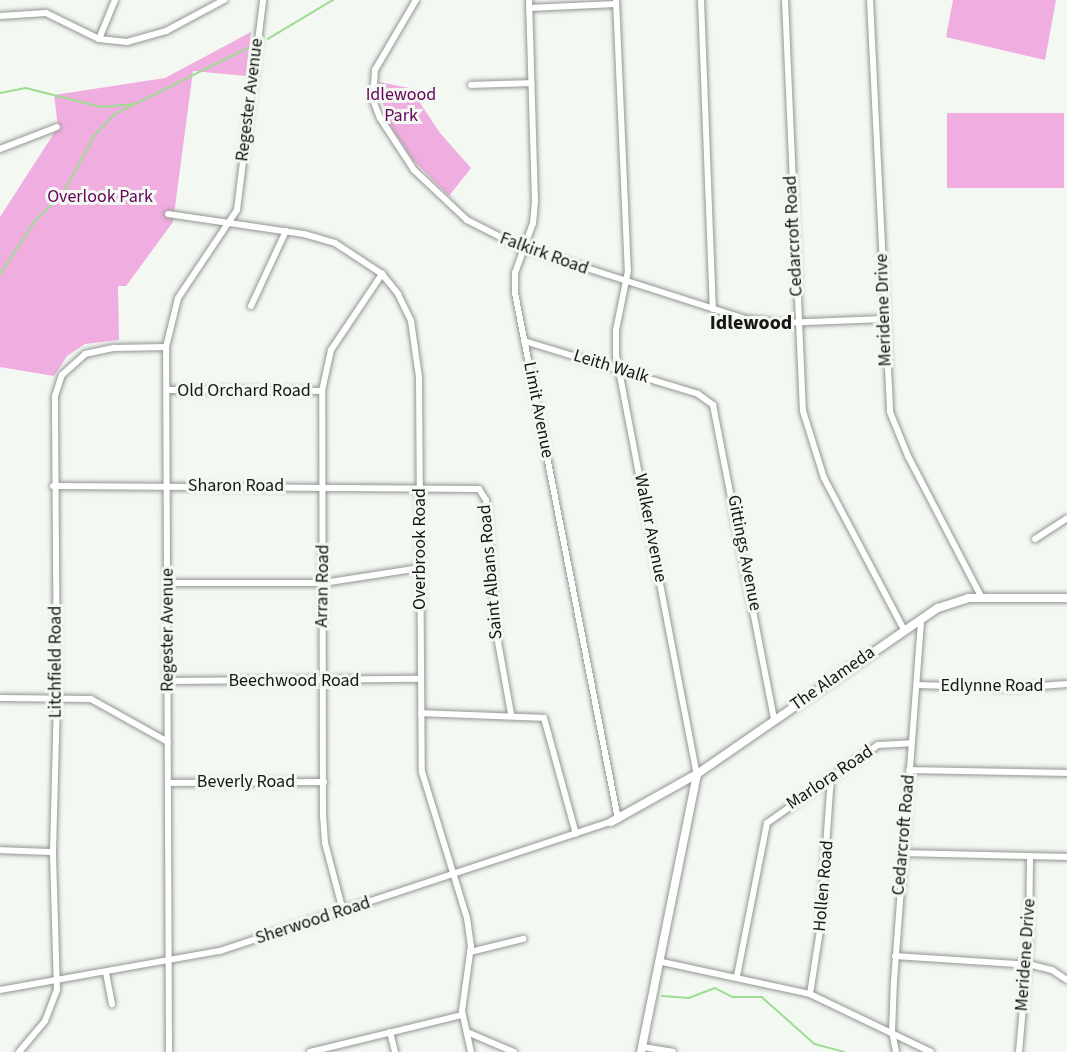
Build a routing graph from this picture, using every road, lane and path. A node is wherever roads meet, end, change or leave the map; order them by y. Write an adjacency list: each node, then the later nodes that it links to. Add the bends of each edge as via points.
1 (115, 0): 12 (street)
2 (224, 0): 12 (street, via 158,34 127,42)
3 (263, 0): 18 (street, Regester Avenue, via 238,200)
4 (416, 0): 20 (street, Falkirk Road, via 375,70 372,94 380,118 414,170 448,205 485,231)
5 (529, 0): 10 (street, Limit Avenue)
6 (701, 0): 24 (street)
7 (785, 0): 26 (street, Cedarcroft Road)
8 (870, 0): 25 (street, Meridene Drive)
9 (616, 2): 10 (street); 22 (street, Walker Avenue)
10 (529, 8): 13 (street, Limit Avenue)
11 (0, 16): 12 (street, via 46,13)
12 (99, 39)
13 (531, 83): 14 (street); 20 (street, Limit Avenue, via 536,201)
14 (471, 85)
15 (57, 127): 16 (street)
16 (0, 149)
17 (168, 214): 18 (street, Overbrook Road)
18 (229, 225): 19 (street, Overbrook Road); 28 (street, Regester Avenue, via 178,297)
19 (286, 231): 21 (street, Overbrook Road, via 335,243); 23 (street)
20 (524, 248): 22 (street, Falkirk Road); 27 (street, Limit Avenue, via 514,280)
21 (382, 274): 31 (street, Arran Road, via 331,350); 36 (street, Overbrook Road, via 401,300 417,342)
22 (627, 284): 24 (street, Falkirk Road); 29 (street, Walker Avenue, via 616,330)
23 (251, 306)
24 (713, 309): 26 (street, Falkirk Road, via 755,321)
25 (884, 319): 26 (street, Falkirk Road); 42 (street, Meridene Drive, via 887,394 894,424)
26 (798, 323): 45 (street, Cedarcroft Road, via 803,411 812,445 837,504)
27 (524, 341): 29 (street, Leith Walk); 64 (street, Limit Avenue)
28 (166, 347): 30 (street, Regester Avenue); 33 (street, Litchfield Road, via 92,351 66,369 55,396)
29 (619, 369): 32 (street, Leith Walk); 60 (street, Walker Avenue)
30 (167, 390): 31 (street, Old Orchard Road); 34 (street, Regester Avenue)
31 (322, 391): 35 (street, Arran Road)
32 (698, 394): 55 (street, Gittings Avenue, via 712,405 718,422)
33 (53, 486): 34 (street, Sharon Road); 52 (street, Litchfield Road)
34 (167, 486): 35 (street, Sharon Road); 40 (street, Regester Avenue)
35 (325, 486): 36 (street, Sharon Road); 41 (street, Arran Road)
36 (420, 487): 39 (street, Overbrook Road); 54 (street, Saint Albans Road, via 472,488 485,496 500,667)
37 (1067, 518): 38 (street)
38 (1035, 539)
39 (420, 568): 41 (street); 46 (street, Overbrook Road)
40 (167, 583): 41 (street); 47 (street, Regester Avenue)
41 (322, 584): 48 (street, Arran Road)
42 (982, 598): 43 (street, The Alameda); 44 (street, The Alameda, via 950,602)
43 (1067, 598)
44 (921, 618): 45 (street, The Alameda); 50 (street, Cedarcroft Road)
45 (904, 630): 55 (street, The Alameda)
46 (420, 679): 48 (street, Beechwood Road); 53 (street, Overbrook Road)
47 (168, 681): 48 (street, Beechwood Road); 56 (street, Regester Avenue)
48 (322, 681): 62 (street, Arran Road)
49 (1067, 684): 50 (street, Edlynne Road, via 1015,688)
50 (917, 685): 57 (street, Cedarcroft Road)
51 (0, 698): 52 (street)
52 (57, 698): 56 (street, via 101,703); 67 (street, Litchfield Road)
53 (421, 713): 54 (street); 71 (street, Overbrook Road, via 423,781)
54 (511, 714): 65 (street, via 540,716 549,723)
55 (774, 719): 60 (street, The Alameda)
56 (168, 742): 63 (street, Regester Avenue)
57 (911, 742): 58 (street, Cedarcroft Road); 61 (street, Marlora Road, via 882,743)
58 (909, 770): 59 (street); 68 (street, Cedarcroft Road)
59 (1067, 773)
60 (697, 774): 64 (street, The Alameda); 76 (street, Walker Avenue)
61 (831, 777): 80 (street, Marlora Road, via 769,820 762,836); 84 (street, Hollen Road, via 820,930)
62 (324, 782): 63 (street, Beverly Road); 72 (street, Arran Road, via 324,843)
63 (168, 783): 77 (street, Regester Avenue)
64 (614, 820): 65 (street, Sherwood Road)
65 (576, 834): 71 (street, Sherwood Road)
66 (0, 850): 67 (street)
67 (53, 852): 82 (street, Litchfield Road)
68 (903, 853): 70 (street); 75 (street, Cedarcroft Road)
69 (1067, 857): 70 (street)
70 (1030, 858): 78 (street, Meridene Drive)
71 (451, 875): 72 (street, Sherwood Road); 74 (street, Overbrook Road, via 467,918)
72 (343, 911): 77 (street, Sherwood Road)
73 (523, 939): 74 (street)
74 (470, 952): 86 (street, Overbrook Road)
75 (895, 956): 78 (street); 89 (street, Cedarcroft Road)
76 (662, 962): 80 (street); 91 (street, Walker Avenue)
77 (170, 963): 79 (street, Sherwood Road); 93 (street, Regester Avenue)
78 (1027, 965): 81 (street, via 1052,970); 101 (street, Meridene Drive)
79 (106, 973): 82 (street, Sherwood Road); 85 (street)
80 (737, 976): 84 (street)
81 (1067, 980)
82 (56, 981): 83 (street, Sherwood Road); 92 (street, Litchfield Road, via 54,1005)
83 (0, 990)
84 (810, 994): 89 (street)
85 (112, 1004)
86 (462, 1015): 87 (street); 88 (street, Overbrook Road)
87 (390, 1032): 94 (street); 95 (street)
88 (467, 1032): 90 (street); 96 (street, Overbrook Road)
89 (892, 1032): 99 (street, Cedarcroft Road); 100 (street)
90 (484, 1041): 96 (street); 97 (street)
91 (642, 1049): 98 (street)
92 (19, 1052)
93 (169, 1052)
94 (310, 1052)
95 (395, 1052)
96 (471, 1052)
97 (514, 1052)
98 (673, 1052)
99 (896, 1052)
100 (931, 1052)
101 (1019, 1052)

